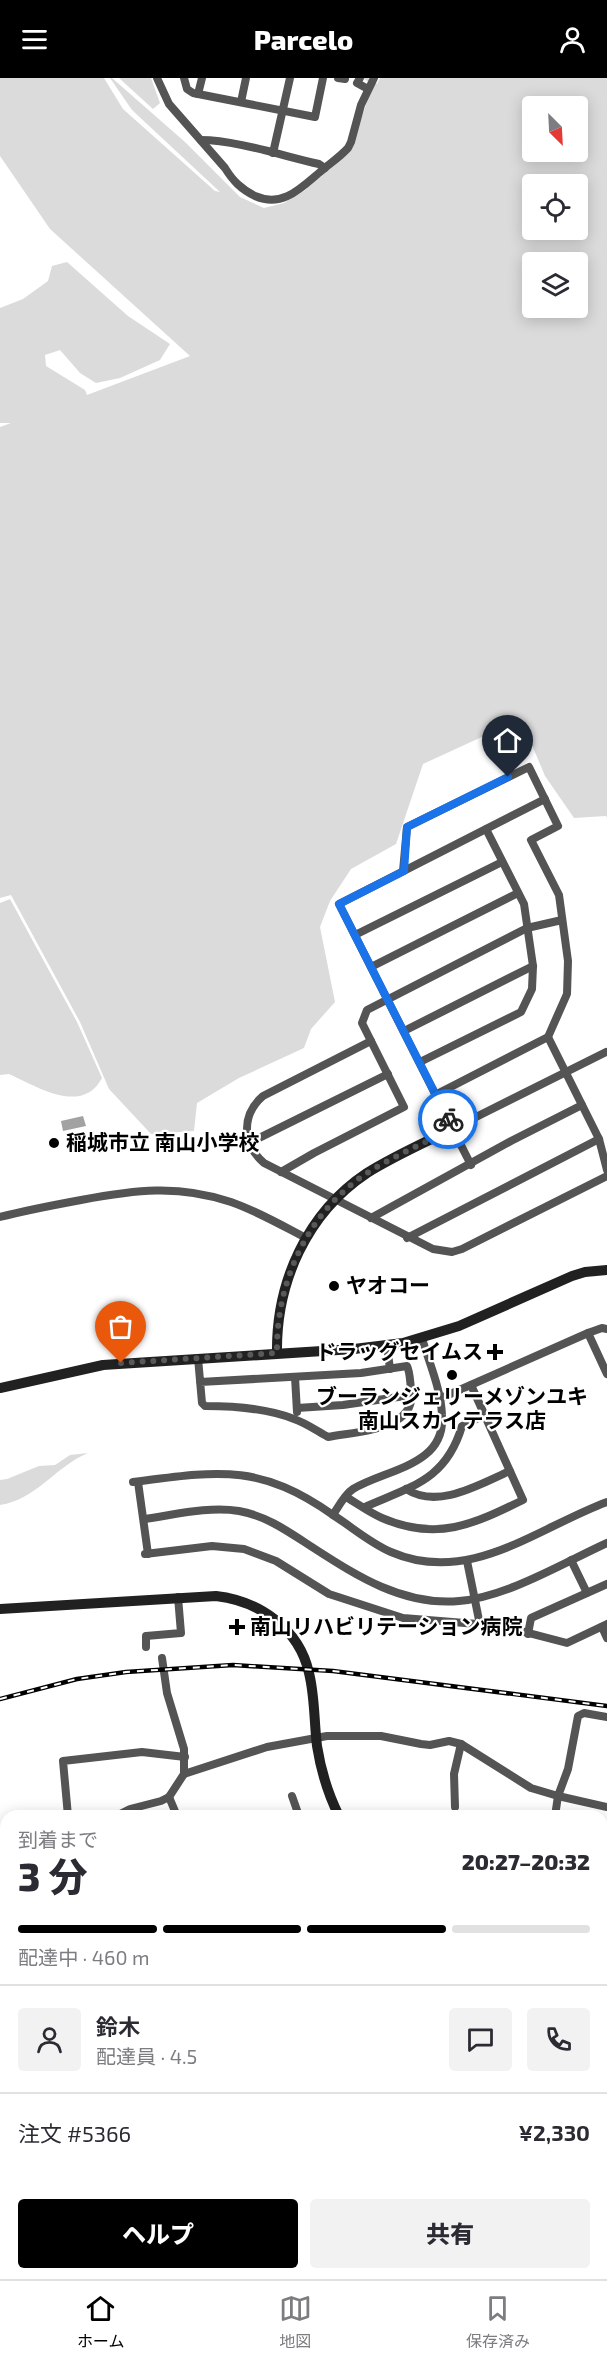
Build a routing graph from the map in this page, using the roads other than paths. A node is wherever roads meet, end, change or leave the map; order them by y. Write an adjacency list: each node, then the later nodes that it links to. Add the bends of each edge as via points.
1 (157, 78): 13 (street, via 169,104)
2 (184, 78): 10 (street, via 187,89)
3 (202, 78): 10 (street)
4 (246, 78): 11 (street)
5 (290, 78): 12 (street)
6 (323, 78): 12 (street, via 315,117)
7 (360, 78): 9 (street, via 357,83)
8 (374, 78): 9 (street)
9 (368, 89): 15 (street, via 351,142)
10 (198, 94): 11 (street)
11 (241, 102): 12 (street)
12 (283, 111): 14 (street)
13 (201, 140): 14 (street); 15 (street, via 239,187 270,201 292,194)
14 (273, 153): 15 (street)
15 (325, 168)
16 (545, 799): 17 (street); 19 (street, via 529,767 407,827); 21 (street, via 558,826 531,840 559,896)
17 (486, 829): 18 (street); 19 (street)
18 (502, 861): 20 (street); 23 (street)
19 (404, 871): 23 (street, via 339,904)
20 (518, 893): 22 (street); 25 (street)
21 (562, 920): 22 (street); 28 (street, via 568,961 567,994)
22 (528, 928): 24 (street); 26 (street)
23 (355, 935): 25 (street)
24 (533, 966): 27 (street); 31 (street, via 532,989 521,1012)
25 (372, 967): 26 (street)
26 (387, 999): 27 (street); 29 (street, via 367,1010 362,1023)
27 (404, 1031): 31 (street)
28 (548, 1037): 32 (street); 34 (street)
29 (371, 1041): 33 (street); 38 (street, via 263,1096 249,1112)
30 (606, 1052): 32 (street)
31 (420, 1062): 34 (street)
32 (566, 1072): 35 (street); 36 (street)
33 (388, 1074): 38 (street); 41 (street, via 404,1107)
34 (435, 1095): 36 (street)
35 (582, 1105): 37 (street); 39 (street)
36 (452, 1129): 39 (street); 43 (street, via 366,1174)
37 (599, 1138): 40 (street); 47 (street)
38 (249, 1143): 41 (street, via 256,1156)
39 (471, 1165): 45 (street)
40 (607, 1170)
41 (281, 1172): 43 (street)
42 (607, 1176): 47 (street, via 462,1249 441,1251)
43 (336, 1200): 45 (street); 46 (street)
44 (0, 1217): 46 (street, via 130,1191 161,1189 232,1202)
45 (371, 1218): 47 (street)
46 (306, 1238): 53 (street, via 286,1285)
47 (407, 1238)
48 (607, 1270): 51 (street, via 572,1276 459,1326)
49 (607, 1329): 50 (street)
50 (588, 1333): 56 (street); 59 (street)
51 (422, 1338): 52 (street); 62 (street)
52 (387, 1346): 53 (street); 55 (street)
53 (277, 1353): 54 (street)
54 (198, 1358): 58 (street); 60 (street, via 103,1365)
55 (390, 1369): 57 (street); 61 (street, via 408,1367)
56 (607, 1374)
57 (295, 1377): 58 (street); 63 (street)
58 (200, 1382): 65 (street, via 205,1406 258,1409)
59 (471, 1385): 62 (street); 64 (street)
60 (0, 1388)
61 (412, 1395): 63 (street); 65 (street, via 409,1410 393,1424 328,1437)
62 (439, 1399): 68 (street, via 441,1431 428,1453 416,1463 351,1490)
63 (297, 1408): 65 (street)
64 (485, 1415): 66 (street); 67 (street, via 462,1426 454,1448 440,1468)
65 (296, 1419)
66 (510, 1471): 67 (street, via 448,1495 421,1495); 70 (street, via 523,1500 476,1523 421,1529 402,1526)
67 (406, 1489): 70 (street)
68 (346, 1497): 70 (street); 71 (street)
69 (607, 1502): 75 (street)
70 (365, 1508)
71 (333, 1515): 72 (street, via 288,1487 245,1475 200,1473 135,1482); 75 (street, via 398,1555 434,1563)
72 (144, 1520): 79 (street, via 215,1510 239,1511 283,1527 393,1593 442,1602); 81 (street, via 146,1554 212,1546 244,1549 276,1561 330,1594 383,1612 403,1618)
73 (607, 1543): 74 (street)
74 (571, 1560): 77 (street); 79 (street, via 506,1590)
75 (467, 1561): 79 (street)
76 (607, 1584): 77 (street)
77 (587, 1593): 83 (street, via 531,1618)
78 (178, 1597): 80 (street); 85 (street, via 181,1634 146,1636); 88 (street, via 240,1600 279,1622 306,1662)
79 (474, 1599): 81 (street)
80 (0, 1609)
81 (480, 1625): 83 (street, via 502,1626)
82 (604, 1625): 83 (street, via 567,1642); 84 (street)
83 (528, 1634)
84 (607, 1638)
85 (146, 1647)
86 (162, 1658): 90 (street, via 167,1693)
87 (607, 1717): 93 (street, via 584,1713 578,1716 568,1769)
88 (316, 1737): 89 (street, via 381,1736 430,1745 449,1741); 91 (street, via 267,1747); 101 (street, via 324,1779)
89 (461, 1744): 93 (street, via 522,1783); 95 (street, via 454,1774)
90 (185, 1757): 91 (street); 97 (street, via 142,1752 63,1761)
91 (184, 1774): 94 (street)
92 (292, 1796): 100 (street)
93 (558, 1796): 96 (street); 102 (street)
94 (169, 1797): 98 (street); 99 (street)
95 (455, 1807)
96 (607, 1807)
97 (67, 1810)
98 (139, 1810)
99 (174, 1810)
100 (296, 1810)
101 (337, 1810)
102 (556, 1810)

